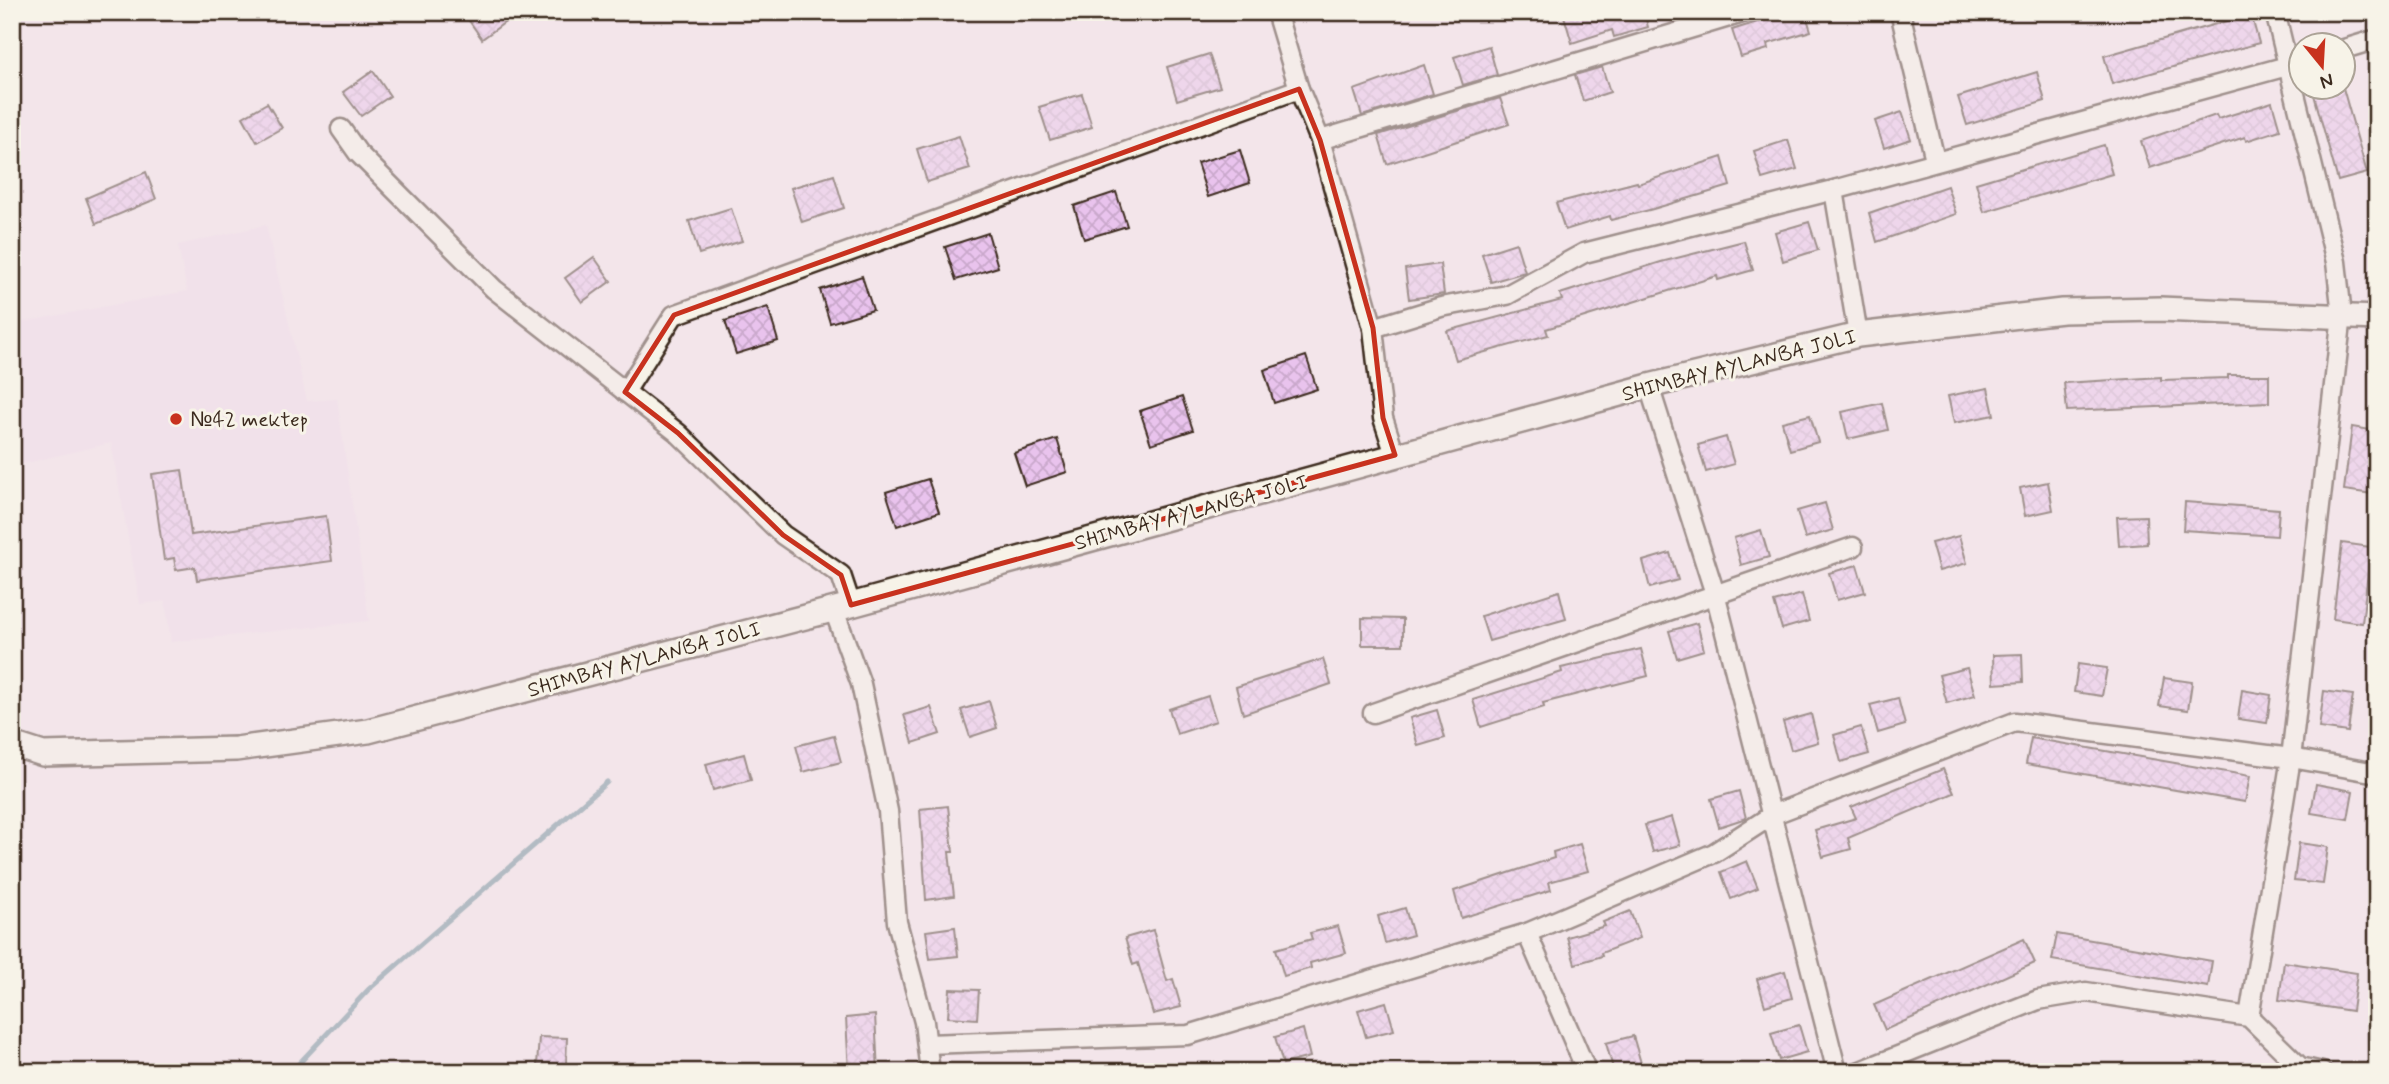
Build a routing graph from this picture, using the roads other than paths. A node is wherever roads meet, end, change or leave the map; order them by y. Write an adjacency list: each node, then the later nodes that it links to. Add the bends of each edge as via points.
1 (1276, 12): 9 (street)
2 (1746, 12): 12 (street)
3 (1900, 12): 13 (street)
4 (2275, 12): 6 (street)
5 (2377, 39): 7 (street)
6 (2288, 44)
7 (2358, 45)
8 (2288, 66): 13 (street)
9 (1299, 89): 12 (street); 20 (street, via 674,314)
10 (2304, 102): 15 (street, via 2336,261)
11 (341, 129): 20 (street, via 358,153 494,289)
12 (1320, 139): 17 (street)
13 (1936, 160): 14 (street)
14 (1833, 190): 17 (street, via 1584,253 1507,295 1441,307); 18 (street)
15 (2342, 315): 16 (main road); 18 (main road, via 2062,311); 27 (street)
16 (2377, 318)
17 (1373, 328): 21 (street, via 1383,418)
18 (1858, 335): 19 (main road)
19 (1648, 386): 21 (main road); 23 (street)
20 (625, 392): 24 (street, via 678,433 783,535 841,575)
21 (1395, 456): 24 (main road)
22 (1853, 547): 23 (street)
23 (1716, 597): 25 (street); 29 (street)
24 (842, 607): 26 (main road, via 368,731 236,750 43,754); 32 (street, via 888,811 897,922)
25 (1373, 713)
26 (12, 744)
27 (2291, 758): 28 (street); 29 (street, via 2015,722); 31 (street)
28 (2377, 773)
29 (1774, 814): 30 (street, via 1714,853); 36 (street)
30 (1527, 933): 32 (street, via 1188,1035); 35 (street)
31 (2249, 1017): 33 (street); 37 (street, via 2086,992 2038,1000)
32 (927, 1044): 34 (street)
33 (2300, 1069): 38 (street)
34 (930, 1072)
35 (1587, 1072)
36 (1838, 1072)
37 (1858, 1072)
38 (2322, 1072)

